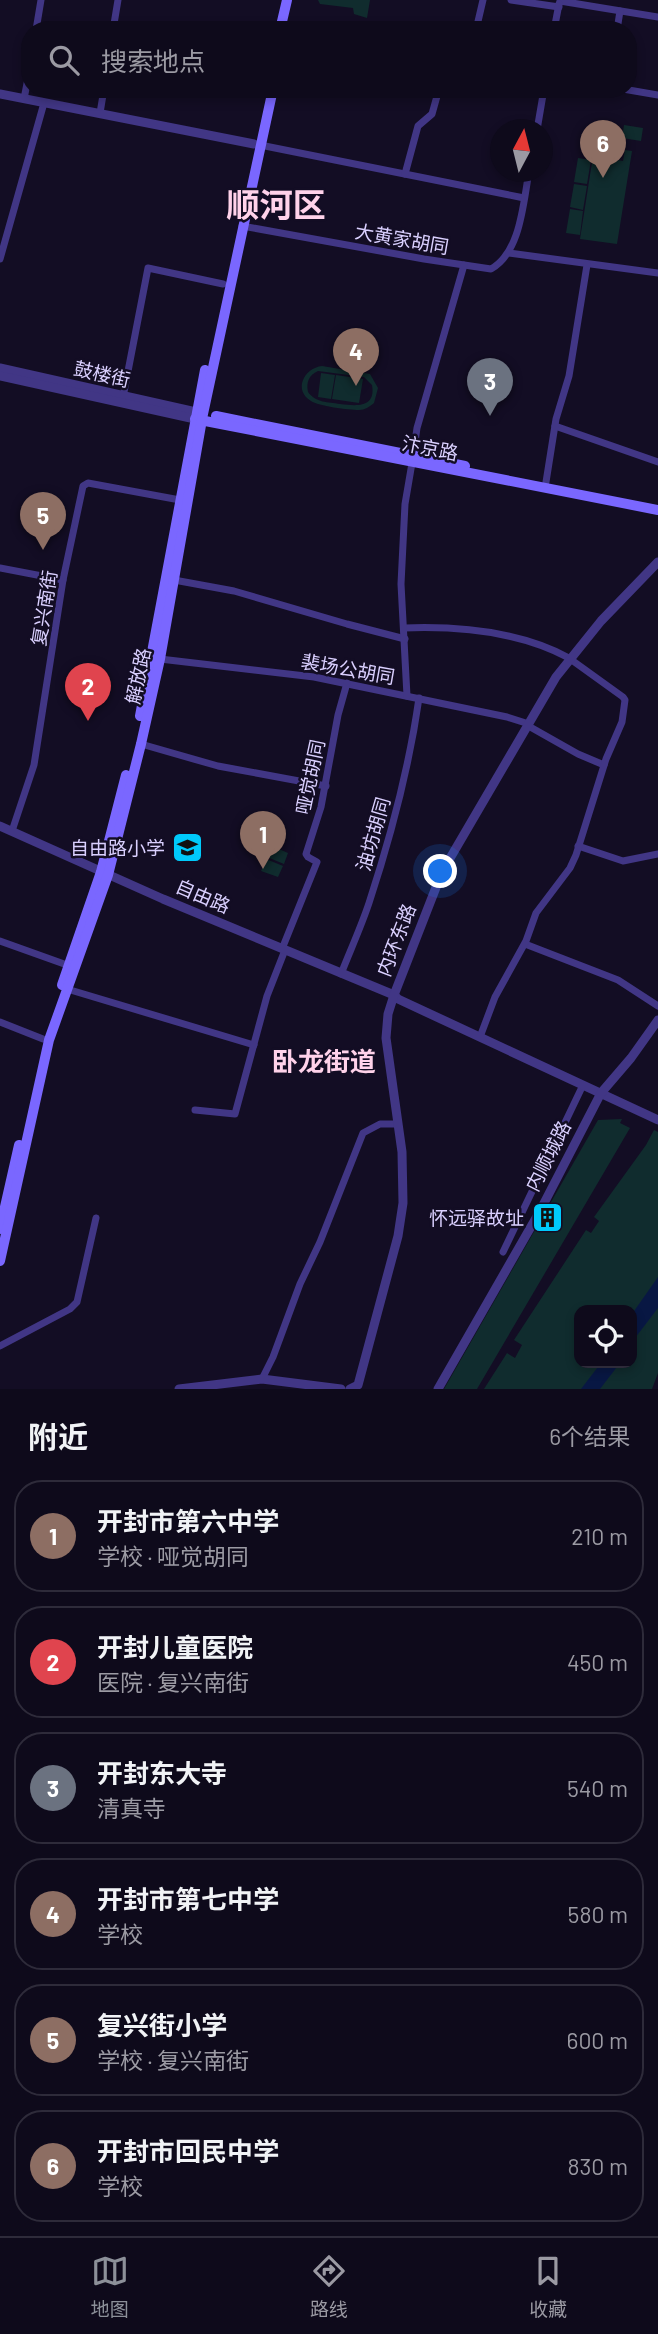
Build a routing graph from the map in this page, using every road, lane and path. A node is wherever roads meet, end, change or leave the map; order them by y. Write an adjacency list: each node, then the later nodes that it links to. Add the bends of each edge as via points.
1 (41, 0): 10 (street)
2 (118, 0): 11 (street)
3 (287, 0): 12 (main road)
4 (293, 0): 13 (main road)
5 (483, 0): 14 (street)
6 (511, 0): 7 (street)
7 (559, 3): 8 (street); 15 (street)
8 (620, 11): 9 (street); 16 (street)
9 (658, 17)
10 (38, 21)
11 (114, 21)
12 (282, 21)
13 (289, 21)
14 (478, 21)
15 (556, 21)
16 (618, 21)
17 (637, 91): 19 (street)
18 (0, 94): 25 (street)
19 (658, 95)
20 (102, 98): 27 (street)
21 (265, 98): 29 (main road, 解放路)
22 (270, 98): 29 (main road, 解放路)
23 (436, 98): 30 (street, via 432,114 418,126)
24 (542, 98): 28 (street)
25 (24, 99): 26 (street)
26 (44, 103): 27 (street); 35 (street)
27 (100, 113): 29 (street)
28 (539, 119)
29 (257, 144): 30 (street); 33 (main road, 解放路); 39 (main road, 解放路)
30 (405, 174): 32 (street)
31 (527, 182): 32 (street)
32 (524, 198): 34 (street)
33 (243, 226): 36 (street, 大黄家胡同); 43 (main road, 解放路)
34 (509, 253): 36 (street, 大黄家胡同, via 494,268); 37 (street)
35 (0, 259)
36 (464, 265): 45 (street, via 417,428)
37 (587, 265): 38 (street); 44 (street, via 569,376)
38 (658, 273)
39 (223, 284): 42 (street, via 148,268); 43 (main road, 解放路)
40 (0, 368): 42 (street, 鼓楼街)
41 (0, 376): 43 (street, 鼓楼街)
42 (122, 397): 43 (street, 鼓楼街)
43 (199, 416): 45 (main road, 汴京路); 48 (main road, 解放路); 55 (main road, 解放路)
44 (555, 426): 46 (street); 47 (street)
45 (413, 459): 47 (main road, 汴京路); 50 (main road, 汴京路); 56 (street, via 403,525)
46 (658, 462)
47 (546, 482): 49 (main road, 汴京路)
48 (180, 500): 54 (street, 复兴南街, via 88,483 83,486); 71 (main road, 解放路, via 153,657)
49 (658, 504)
50 (658, 510)
51 (658, 562): 59 (street, 内环东路)
52 (0, 568): 54 (street)
53 (658, 569): 59 (street, 内环东路)
54 (63, 580): 68 (street, 复兴南街, via 34,765)
55 (174, 580): 57 (street, via 234,591); 58 (main road, 解放路)
56 (404, 628): 57 (street); 59 (street, via 517,639)
57 (405, 639): 61 (street)
58 (160, 659): 60 (street, 裴场公胡同); 64 (main road, 解放路)
59 (571, 660): 63 (street, 内环东路, via 556,677); 65 (street, via 625,700 622,722)
60 (347, 682): 61 (street, 裴场公胡同); 66 (street, 哑觉胡同)
61 (407, 696): 62 (street, 裴场公胡同)
62 (419, 698): 63 (street, 裴场公胡同); 76 (street, 油坊胡同, via 395,818 369,905)
63 (530, 726): 65 (street, 裴场公胡同); 78 (street, 内环东路, via 446,874)
64 (141, 744): 66 (street, via 218,766); 71 (main road, 解放路)
65 (604, 765): 69 (street)
66 (326, 786): 74 (street, 哑觉胡同, via 306,854 317,862)
67 (0, 826): 68 (street, 自由路)
68 (12, 831): 71 (street, 自由路)
69 (578, 846): 70 (street, via 623,861); 73 (street, via 570,868 536,913)
70 (658, 854)
71 (105, 874): 74 (street, 自由路); 75 (main road, 解放路); 77 (main road, 解放路)
72 (0, 941): 75 (street)
73 (524, 944): 79 (street, via 618,980); 82 (street, via 495,997)
74 (283, 950): 76 (street, 自由路); 84 (street)
75 (68, 965): 83 (main road, 解放路)
76 (341, 974): 78 (street, 自由路)
77 (66, 989): 84 (street); 95 (main road, 解放路, via 46,1053)
78 (397, 996): 82 (street, 自由路); 89 (street, 内环东路, via 388,1014 386,1038); 103 (street, 内环东路, via 391,1038 407,1152 409,1204)
79 (658, 1006)
80 (658, 1020): 86 (street, 内顺城路)
81 (0, 1022): 83 (street)
82 (481, 1035): 85 (street, 自由路); 86 (street, 自由路)
83 (43, 1038): 93 (main road, 解放路)
84 (254, 1045): 87 (street, via 235,1114)
85 (583, 1085): 86 (street, 自由路); 90 (street)
86 (602, 1091): 88 (street, 自由路); 91 (street, 内顺城路)
87 (195, 1110)
88 (658, 1118)
89 (398, 1124): 97 (street, via 380,1124 363,1133); 102 (street, 内环东路, via 404,1194 400,1224 358,1385)
90 (535, 1189): 91 (street); 94 (street)
91 (548, 1195): 104 (street, 内顺城路)
92 (96, 1218): 96 (street, via 77,1302)
93 (0, 1228)
94 (503, 1252)
95 (0, 1261)
96 (0, 1346)
97 (262, 1379): 98 (street); 101 (street)
98 (178, 1389)
99 (222, 1389): 100 (street, via 262,1384)
100 (303, 1389)
101 (341, 1389)
102 (350, 1389)
103 (362, 1389)
104 (438, 1389)

